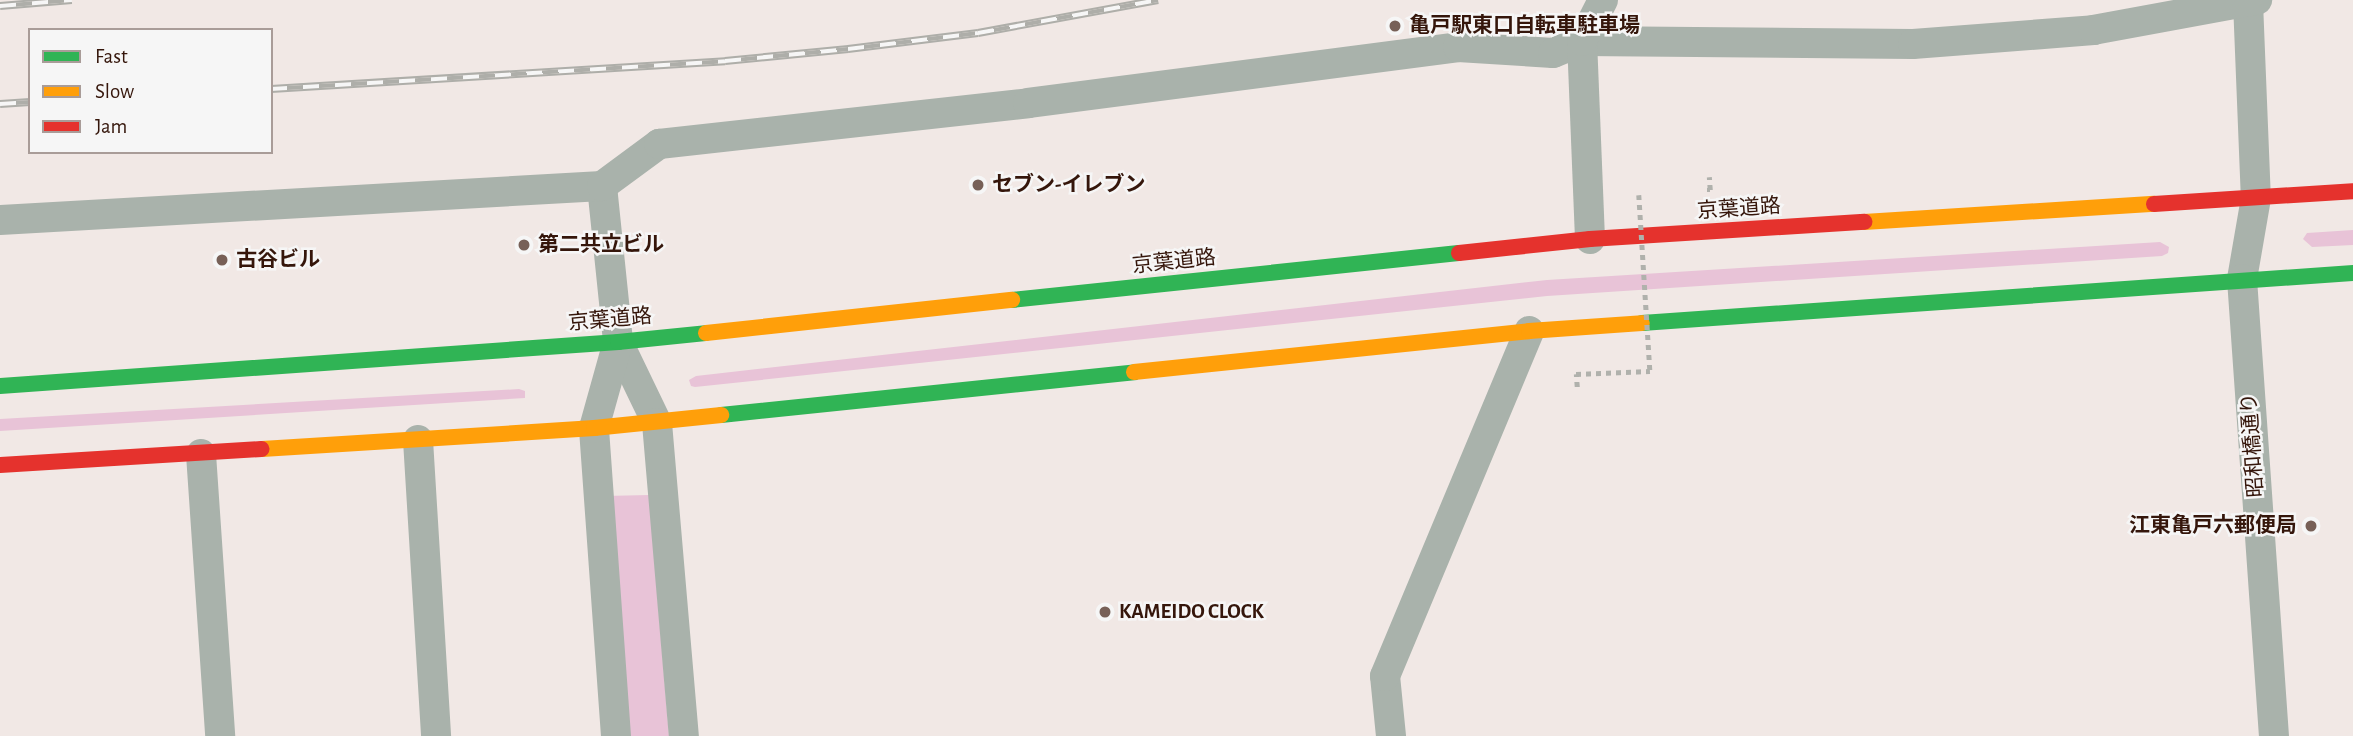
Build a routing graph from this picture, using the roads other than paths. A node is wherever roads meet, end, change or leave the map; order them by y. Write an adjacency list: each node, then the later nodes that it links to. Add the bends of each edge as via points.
1 (1603, 0): 3 (street)
2 (2252, 1): 3 (street, via 2093,30 1913,44); 6 (street, 昭和橋通り)
3 (1582, 41): 4 (street, via 1553,53 1458,47 1028,103 659,144); 8 (street)
4 (602, 186): 7 (street); 12 (street)
5 (2353, 191): 6 (highway, 京葉道路)
6 (2256, 198): 8 (highway, 京葉道路); 10 (street, 昭和橋通り)
7 (0, 220)
8 (1590, 239): 12 (highway, 京葉道路)
9 (2353, 273): 10 (highway)
10 (2242, 279): 11 (highway); 24 (street, 昭和橋通り)
11 (1529, 331): 14 (highway); 23 (street, via 1385,676)
12 (618, 341): 13 (highway, 京葉道路); 14 (street); 15 (street)
13 (0, 386)
14 (657, 423): 15 (highway); 22 (street)
15 (594, 428): 16 (highway); 21 (street)
16 (418, 440): 17 (highway); 20 (street)
17 (201, 454): 18 (highway); 19 (street)
18 (0, 465)
19 (220, 736)
20 (436, 736)
21 (616, 736)
22 (684, 736)
23 (1391, 736)
24 (2274, 736)

